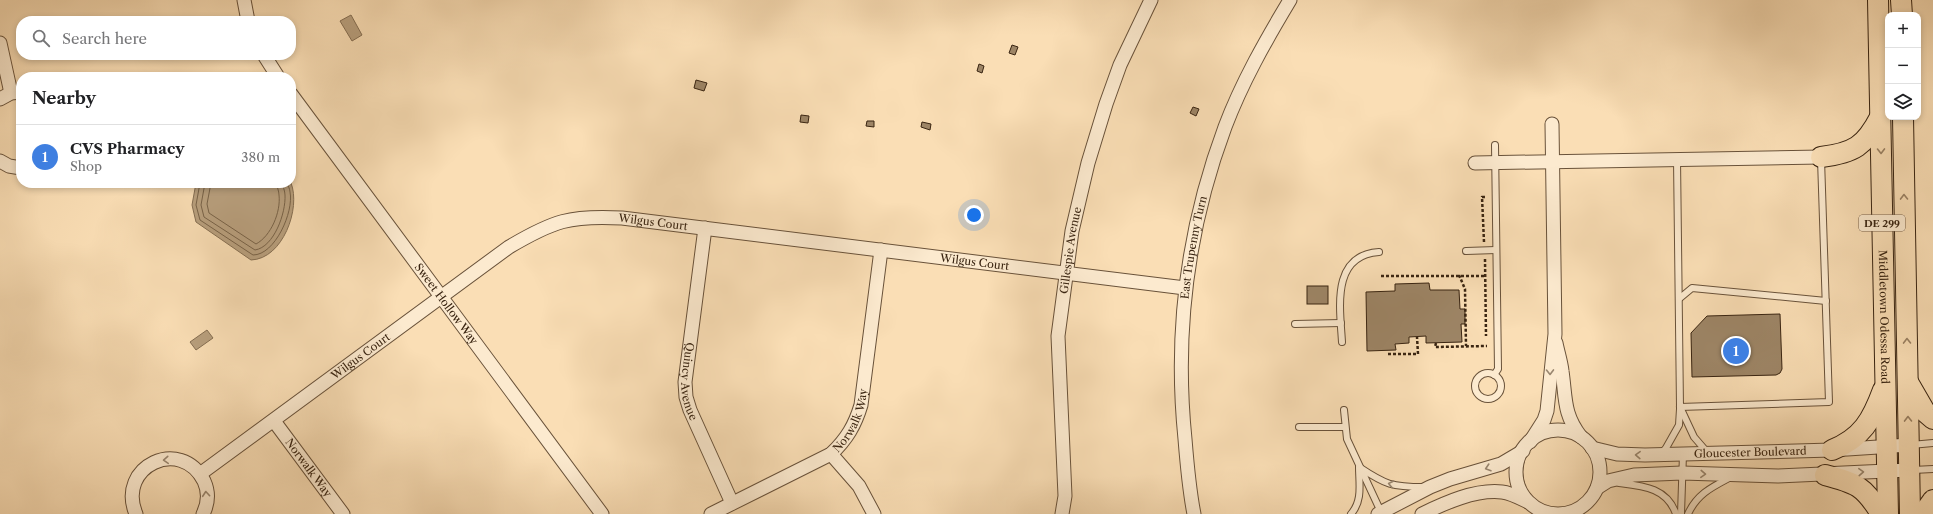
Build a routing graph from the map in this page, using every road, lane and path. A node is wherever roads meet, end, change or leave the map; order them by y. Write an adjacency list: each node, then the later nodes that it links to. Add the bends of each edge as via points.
1 (244, 0): 7 (street)
2 (1151, 0): 29 (street, Gillespie Avenue, via 1120,65 1095,138 1080,192)
3 (1290, 0): 33 (street, East Trupenny Turn, via 1252,67 1225,127 1192,240)
4 (1878, 0): 13 (main road, Middletown Odessa Road / DE 299)
5 (1901, 0): 6 (main road)
6 (1902, 12)
7 (247, 16)
8 (0, 43): 11 (street)
9 (267, 60): 10 (street)
10 (275, 72)
11 (11, 94)
12 (296, 101): 34 (street, Sweet Hollow Way)
13 (1880, 116): 17 (main road, via 1867,138 1856,148 1843,154); 48 (main road, Middletown Odessa Road / DE 299, one-way to 48)
14 (1903, 120): 47 (main road, Middletown Odessa Road / DE 299, one-way to 14)
15 (1552, 124): 20 (street)
16 (1495, 145): 21 (lane)
17 (1821, 157): 18 (street); 36 (lane)
18 (1677, 159): 20 (street); 35 (lane)
19 (0, 161): 23 (street)
20 (1552, 161): 21 (street); 39 (street)
21 (1495, 162): 22 (street); 26 (lane)
22 (1475, 163)
23 (16, 167)
24 (704, 228): 25 (street, Wilgus Court); 34 (street, Wilgus Court, via 610,217 573,218 561,221 541,228 509,247); 77 (street, Quincy Avenue, via 686,397)
25 (882, 250): 29 (street, Wilgus Court); 62 (street, Norwalk Way, via 861,405 855,425 844,442)
26 (1496, 250): 27 (lane); 46 (lane, via 1498,369)
27 (1466, 251)
28 (1379, 252): 37 (lane, via 1359,257 1345,273 1340,300)
29 (1066, 273): 33 (street, Wilgus Court); 86 (street, Gillespie Avenue, via 1058,336 1065,490)
30 (1459, 275): 31 (path); 32 (path); 43 (path, via 1465,289)
31 (1381, 276)
32 (1485, 276)
33 (1185, 288): 87 (street, East Trupenny Turn, via 1180,368)
34 (440, 296): 52 (street, Wilgus Court); 83 (street, Sweet Hollow Way)
35 (1680, 298): 36 (lane, via 1692,288); 49 (lane)
36 (1826, 300): 49 (lane, via 1829,402)
37 (1341, 323): 38 (lane); 41 (lane)
38 (1296, 324)
39 (1554, 334): 55 (street, via 1562,372 1563,396 1572,425); 58 (street, one-way to 58, via 1544,420)
40 (1417, 337): 45 (path, via 1418,354)
41 (1342, 342)
42 (1436, 343): 43 (path, via 1435,347)
43 (1466, 346): 44 (path)
44 (1487, 346)
45 (1388, 354)
46 (1494, 374): 46 (lane, via 1485,373 1476,380 1474,388 1480,397 1487,400 1499,394 1500,381)
47 (1907, 380): 51 (main road); 57 (main road, Middletown Odessa Road / DE 299, one-way to 47)
48 (1886, 383): 59 (main road, Middletown Odessa Road / DE 299); 61 (main road, via 1875,411 1860,435 1846,445)
49 (1680, 407): 64 (lane, via 1694,437); 65 (lane, via 1679,425)
50 (1344, 410): 54 (lane)
51 (1933, 420)
52 (274, 421): 71 (street, Wilgus Court); 82 (street, Norwalk Way)
53 (1299, 427): 54 (lane)
54 (1344, 427): 66 (lane)
55 (1582, 437): 58 (street, via 1562,430 1550,431 1540,434); 60 (street)
56 (1933, 443): 57 (lane)
57 (1909, 445): 59 (street, Gloucester Boulevard); 67 (main road, Middletown Odessa Road / DE 299)
58 (1526, 446): 75 (street, one-way to 75, via 1501,464); 78 (street, via 1518,464 1517,476 1523,495)
59 (1887, 446): 61 (street, Gloucester Boulevard); 69 (main road, Middletown Odessa Road / DE 299)
60 (1592, 448): 65 (street, Gloucester Boulevard, one-way to 60, via 1617,454); 74 (street, via 1599,463)
61 (1832, 450): 64 (street, Gloucester Boulevard)
62 (831, 454): 77 (street, Norwalk Way); 85 (street, via 859,486)
63 (1683, 454): 64 (street, Gloucester Boulevard); 65 (street, Gloucester Boulevard); 70 (lane)
64 (1709, 454)
65 (1660, 455)
66 (1359, 467): 75 (lane, one-way to 66, via 1395,486 1383,482); 88 (lane, via 1361,489 1356,508); 89 (lane)
67 (1909, 470): 68 (lane); 69 (street, Gloucester Boulevard); 96 (main road, Middletown Odessa Road / DE 299)
68 (1933, 470)
69 (1888, 471): 72 (street, Gloucester Boulevard, one-way to 69); 95 (main road, Middletown Odessa Road / DE 299)
70 (1682, 473): 73 (street, Gloucester Boulevard, one-way to 73); 74 (street, Gloucester Boulevard, via 1634,475); 92 (lane)
71 (200, 474): 80 (street, one-way to 80, via 191,465 176,459 151,463 134,482 131,496); 81 (street, one-way to 71, via 207,492)
72 (1825, 474): 73 (street, Gloucester Boulevard); 94 (main road, via 1858,486 1872,499)
73 (1733, 476): 93 (lane, via 1699,496)
74 (1603, 485): 79 (street); 91 (lane, via 1648,487 1658,490 1668,498)
75 (1430, 487): 89 (street)
76 (1933, 500): 97 (main road)
77 (732, 503): 84 (street, Norwalk Way)
78 (1537, 509): 79 (street, via 1563,514); 90 (street, via 1503,492 1488,492 1452,501)
79 (1581, 510)
80 (136, 514)
81 (203, 514)
82 (343, 514)
83 (602, 514)
84 (710, 514)
85 (874, 514)
86 (1062, 514)
87 (1194, 514)
88 (1351, 514)
89 (1380, 514)
90 (1422, 514)
91 (1676, 514)
92 (1681, 514)
93 (1688, 514)
94 (1881, 514)
95 (1888, 514)
96 (1910, 514)
97 (1923, 514)

